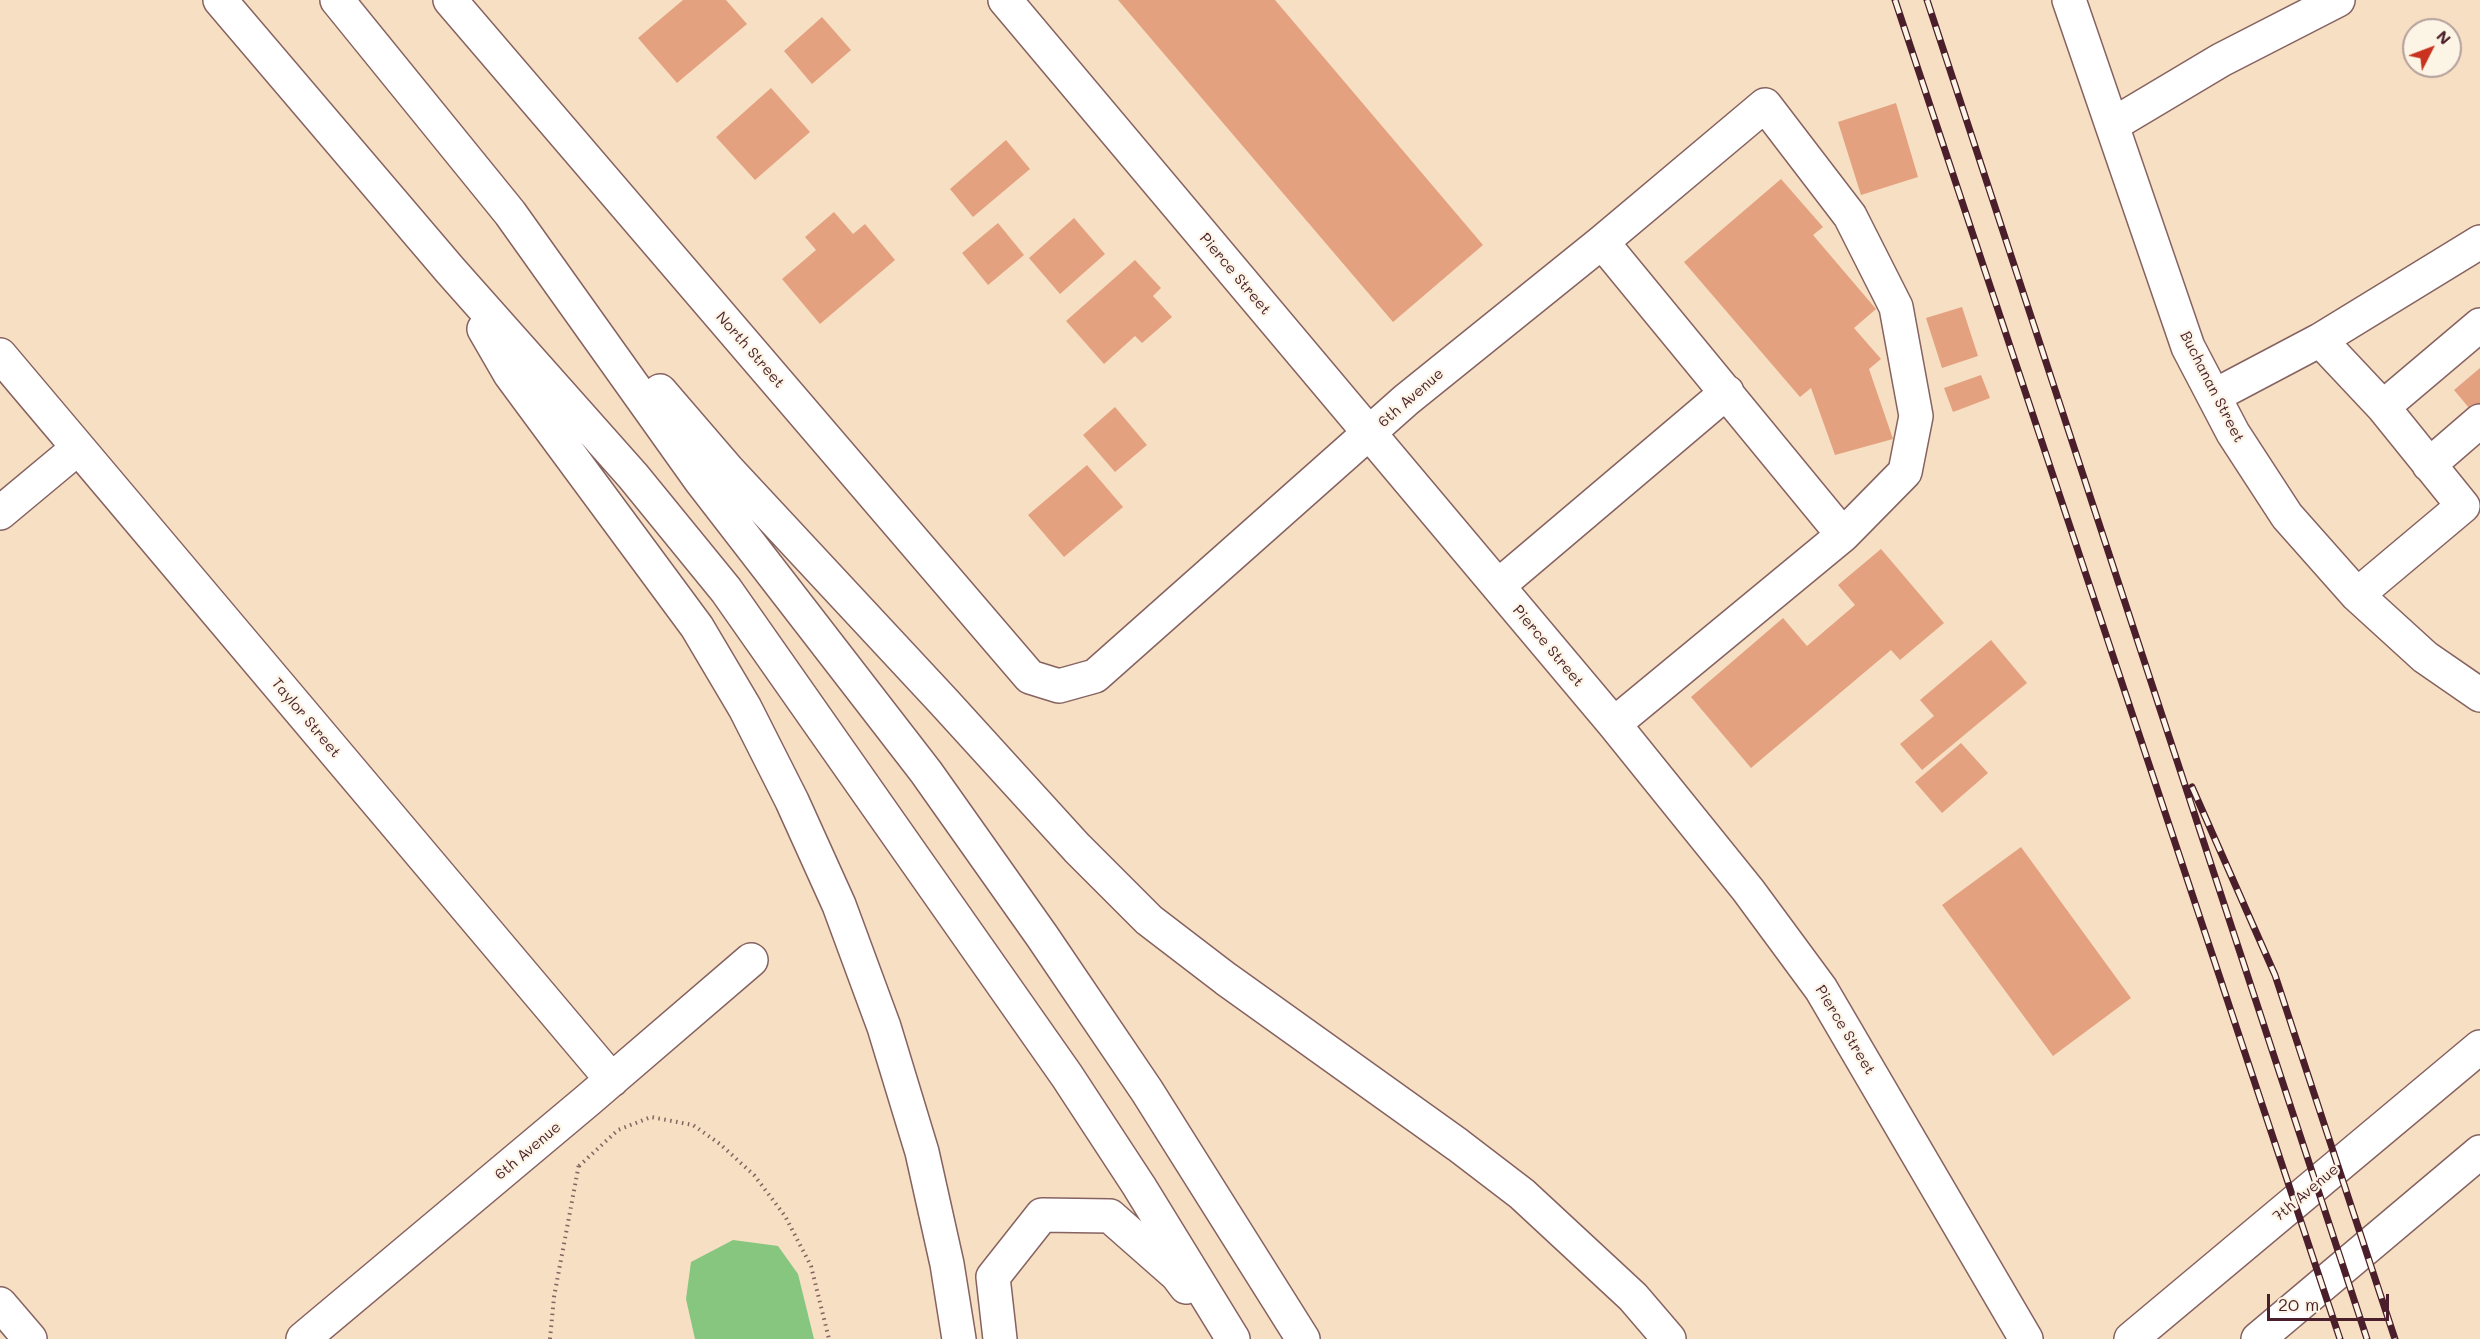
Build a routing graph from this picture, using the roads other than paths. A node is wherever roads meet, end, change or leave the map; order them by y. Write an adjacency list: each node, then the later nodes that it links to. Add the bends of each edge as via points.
1 (220, 0): 11 (main road)
2 (337, 0): 8 (main road)
3 (450, 0): 27 (main road, North Street, via 1030,677)
4 (1005, 0): 19 (main road, Pierce Street)
5 (2069, 0): 7 (main road, Buchanan Street)
6 (2338, 0): 7 (main road, via 2221,60)
7 (2112, 125): 16 (main road, Buchanan Street, via 2188,347)
8 (510, 213): 41 (main road, via 701,481 926,772 1042,936 1147,1091); 42 (main road, via 728,470 1077,848 1149,920 1522,1194 1633,1297)
9 (1602, 242): 15 (main road); 19 (main road, 6th Avenue); 24 (main road, 6th Avenue, via 1765,105 1850,216 1896,307 1916,416 1905,472)
10 (2476, 246): 13 (main road)
11 (450, 270): 37 (main road, via 510,374 697,627 746,708 792,801 839,904 884,1027 922,1152); 40 (main road, via 633,476 726,590 1067,1076)
12 (2480, 325): 17 (main road)
13 (2320, 340): 16 (main road); 17 (main road)
14 (1, 358): 20 (main road, Taylor Street)
15 (1727, 392): 24 (main road); 25 (main road)
16 (2214, 396): 26 (main road, Buchanan Street, via 2287,516)
17 (2383, 407): 21 (main road)
18 (2480, 422): 21 (main road)
19 (1369, 434): 25 (main road, Pierce Street); 27 (main road, 6th Avenue, via 1095,676)
20 (78, 448): 23 (main road); 32 (main road, Taylor Street)
21 (2428, 465): 22 (main road)
22 (2474, 508): 26 (main road)
23 (0, 513)
24 (1843, 535): 29 (main road)
25 (1498, 586): 29 (main road, Pierce Street)
26 (2356, 595): 28 (main road, Buchanan Street, via 2425,657)
27 (1059, 686)
28 (2480, 695)
29 (1614, 724): 43 (main road, Pierce Street, via 1748,890 1821,989)
30 (751, 960): 32 (main road, 6th Avenue)
31 (2480, 1047): 44 (main road, 7th Avenue)
32 (612, 1080): 36 (main road, 6th Avenue)
33 (2480, 1152): 45 (main road)
34 (0, 1304): 35 (main road)
35 (30, 1339)
36 (303, 1339)
37 (959, 1339)
38 (1000, 1339): 39 (main road, via 993,1277 1042,1215 1110,1216 1177,1275)
39 (1223, 1339)
40 (1233, 1339)
41 (1303, 1339)
42 (1669, 1339)
43 (2026, 1339)
44 (2131, 1339)
45 (2258, 1339)

